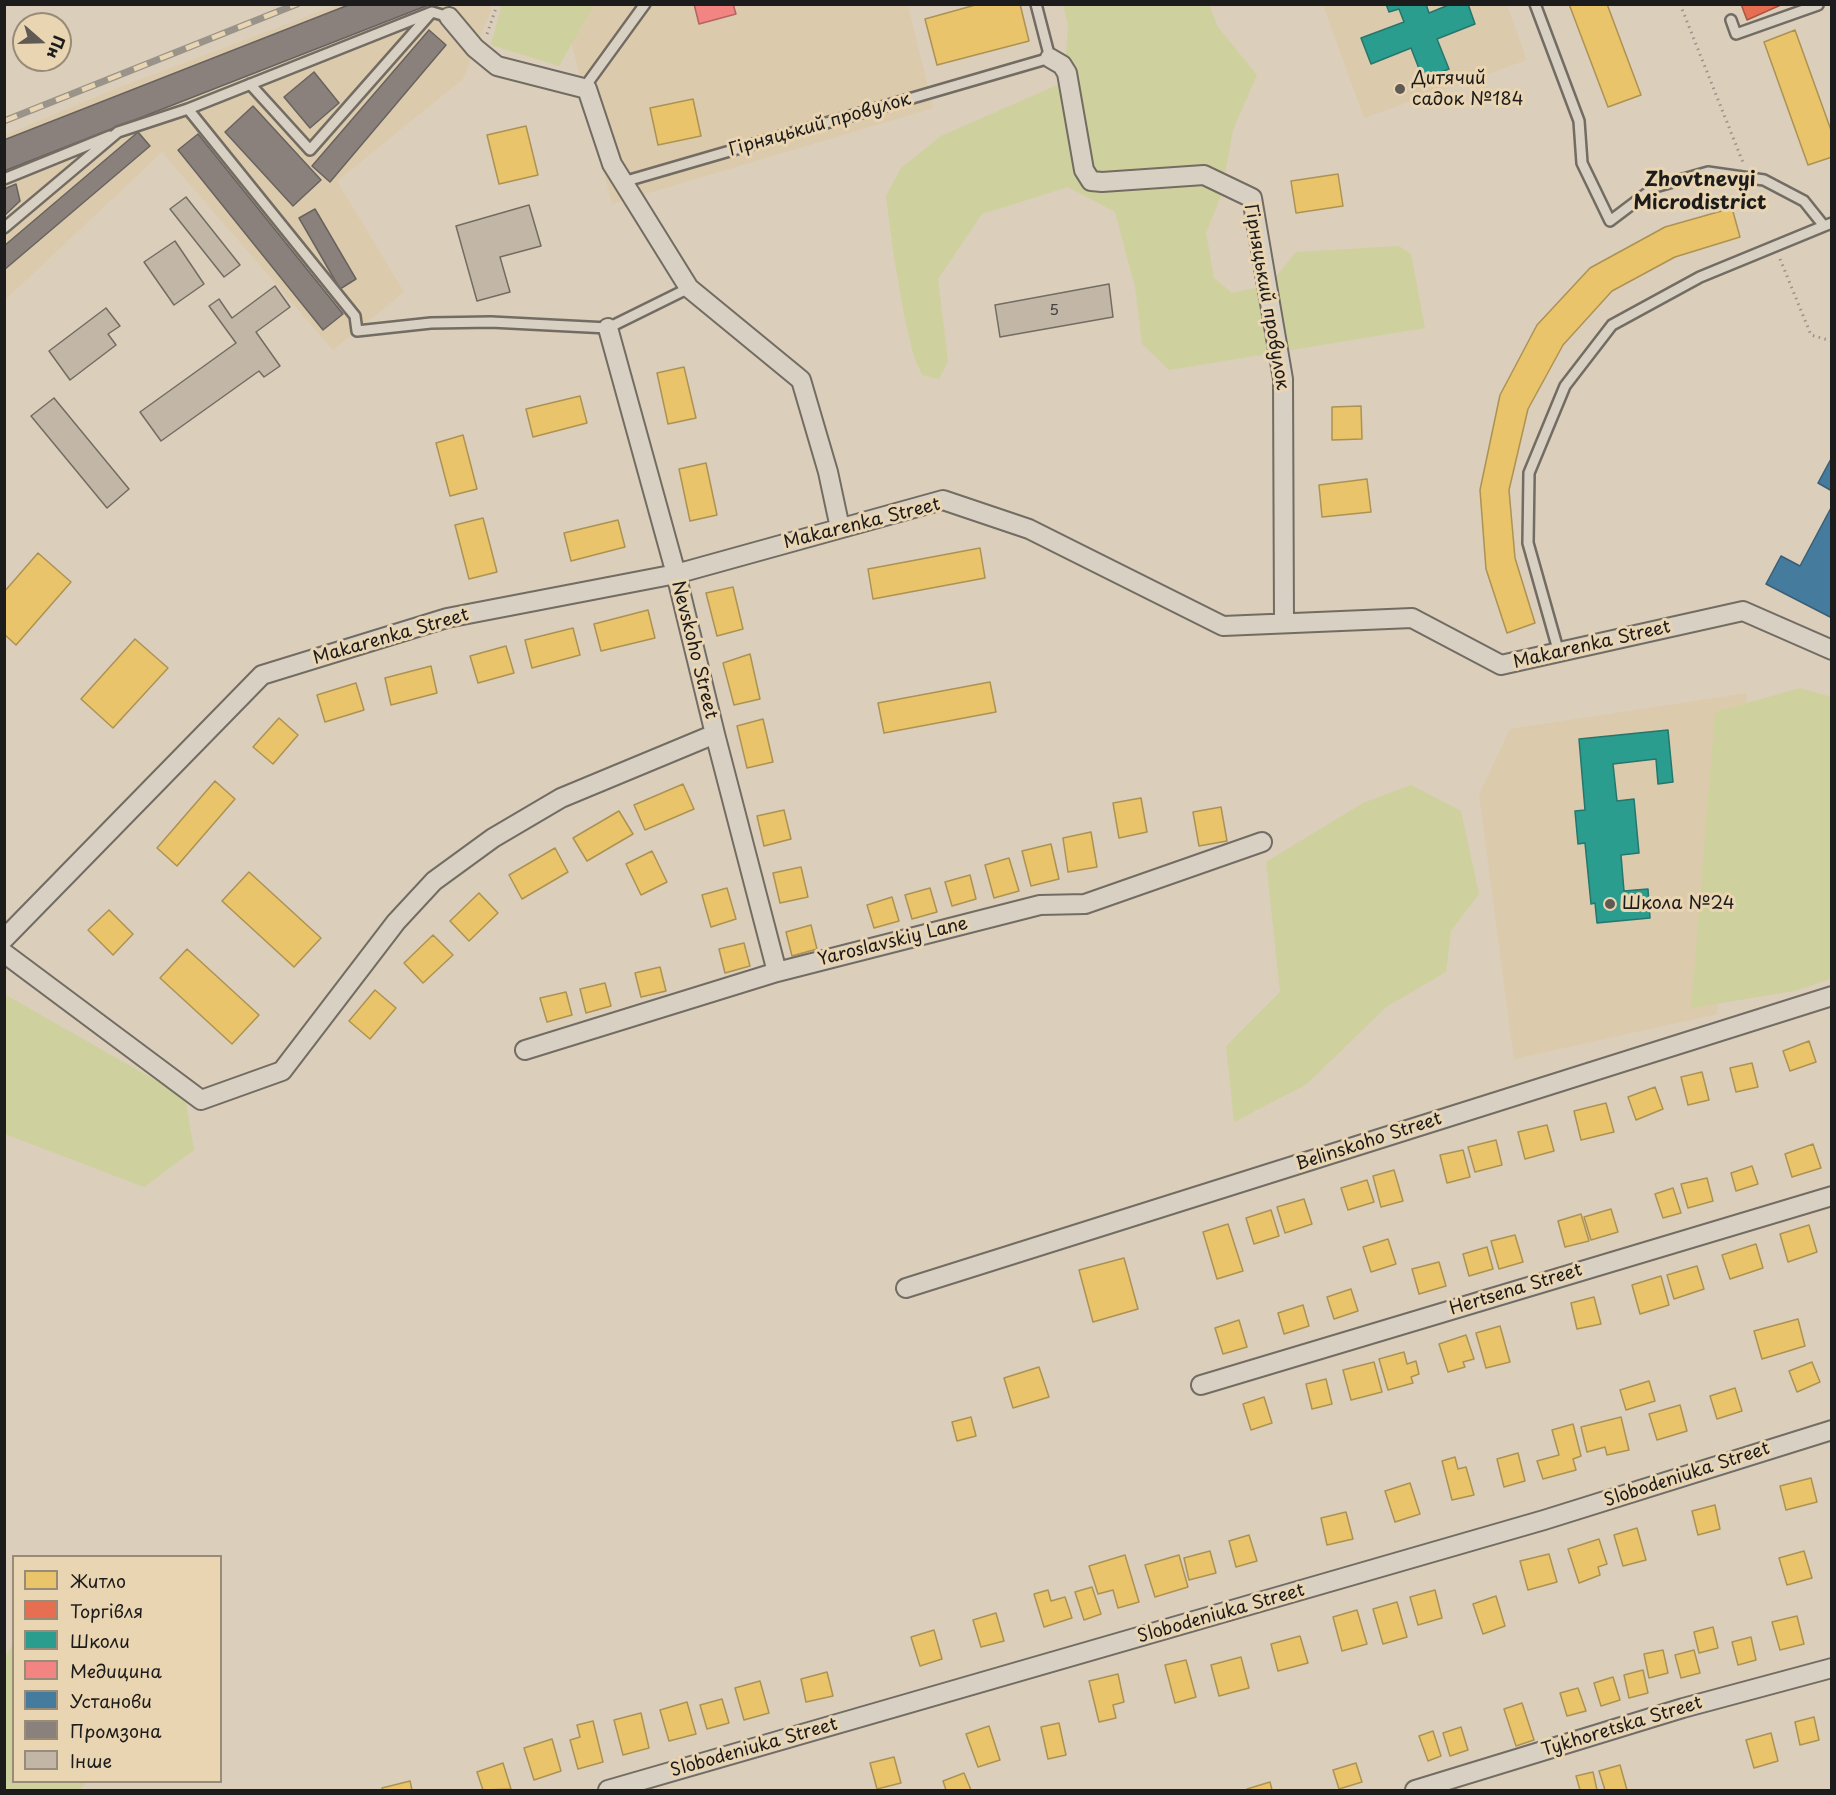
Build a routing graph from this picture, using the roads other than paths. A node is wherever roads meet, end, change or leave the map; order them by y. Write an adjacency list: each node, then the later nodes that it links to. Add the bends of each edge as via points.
1 (645, 4): 9 (lane)
2 (1036, 4): 7 (lane, Гірняцький провулок)
3 (1535, 4): 14 (lane, via 1579,121 1582,163 1610,221 1655,188 1708,172 1764,180 1804,201)
4 (1818, 5): 6 (lane, via 1736,34)
5 (440, 15): 8 (lane); 8 (lane, via 310,150); 9 (street, via 497,66)
6 (1731, 20)
7 (1050, 58): 13 (lane, Гірняцький провулок); 20 (street, Гірняцький провулок, via 1067,73 1084,170 1091,181 1204,175 1252,198 1283,379)
8 (249, 84): 10 (lane)
9 (584, 88): 13 (street, via 612,164)
10 (188, 109): 11 (lane); 17 (lane, via 355,316 357,331 431,323 491,322)
11 (118, 132): 12 (lane); 15 (lane)
12 (4, 179)
13 (623, 182): 16 (street)
14 (1828, 225): 22 (lane, via 1700,277 1612,325 1565,386 1529,473 1528,543)
15 (4, 228)
16 (689, 288): 17 (lane); 18 (street, via 801,380)
17 (608, 328): 19 (street, Nevskoho Street)
18 (840, 528): 19 (street, Makarenka Street); 20 (street, Makarenka Street, via 943,500 1029,530 1223,626)
19 (676, 574): 23 (street, Nevskoho Street); 25 (street, Makarenka Street, via 447,618 262,675)
20 (1284, 623): 22 (street, Makarenka Street, via 1412,618 1501,665)
21 (1832, 650): 22 (street, Makarenka Street, via 1743,612)
22 (1559, 652)
23 (715, 734): 26 (street, via 561,798 493,838 434,881 396,922 282,1071 201,1100); 27 (street, Nevskoho Street)
24 (1262, 842): 27 (street, Yaroslavskiy Lane, via 1085,904 1040,905)
25 (4, 939)
26 (4, 953)
27 (777, 972): 29 (street, Yaroslavskiy Lane)
28 (1832, 996): 31 (street, Belinskoho Street)
29 (525, 1050)
30 (1832, 1196): 32 (street, Hertsena Street)
31 (906, 1288)
32 (1201, 1384)
33 (1832, 1430): 35 (street, Slobodeniuka Street, via 1544,1520)
34 (1832, 1668): 36 (street, Tykhoretska Street, via 1683,1708)
35 (608, 1791)
36 (1415, 1791)

